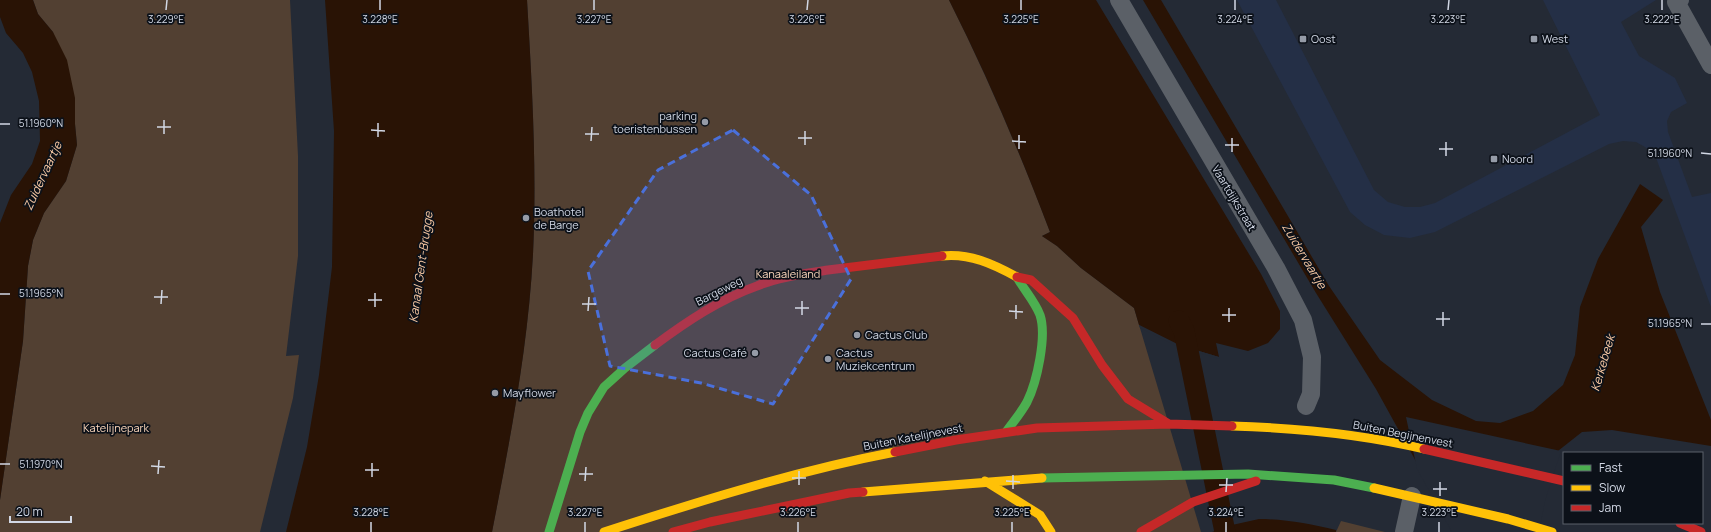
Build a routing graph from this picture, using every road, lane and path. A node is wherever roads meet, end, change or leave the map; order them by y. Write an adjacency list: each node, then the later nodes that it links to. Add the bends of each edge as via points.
1 (1119, 0): 5 (street, Vaartdijkstraat, via 1276,268 1303,320 1312,356 1311,394)
2 (1678, 1): 3 (street)
3 (1711, 65)
4 (1017, 277): 6 (main road, Bargeweg, via 1031,280 1073,318 1102,365 1128,398); 8 (main road, via 1022,288 1033,300 1042,322 1041,347 1028,398); 15 (main road, Bargeweg, via 993,264 970,257 946,256 796,275 758,285 730,297 676,329 604,387 580,432)
5 (1306, 406)
6 (1169, 424): 7 (main road, Buiten Katelijnevest); 8 (main road, Buiten Katelijnevest, via 1037,428)
7 (1236, 425): 11 (main road, Buiten Begijnenvest, via 1339,434 1412,446)
8 (1006, 432): 16 (main road, Buiten Katelijnevest, via 844,462 707,499)
9 (1249, 478): 10 (main road, via 1184,474); 12 (main road, via 1274,476 1334,480); 19 (main road, via 1192,502)
10 (985, 481): 17 (main road, via 849,493); 18 (main road, via 1040,515)
11 (1563, 481)
12 (1418, 497): 14 (street); 20 (main road)
13 (1682, 524): 21 (main road)
14 (1405, 528)
15 (549, 532)
16 (604, 532)
17 (673, 532)
18 (1051, 532)
19 (1141, 532)
20 (1552, 532)
21 (1701, 532)

